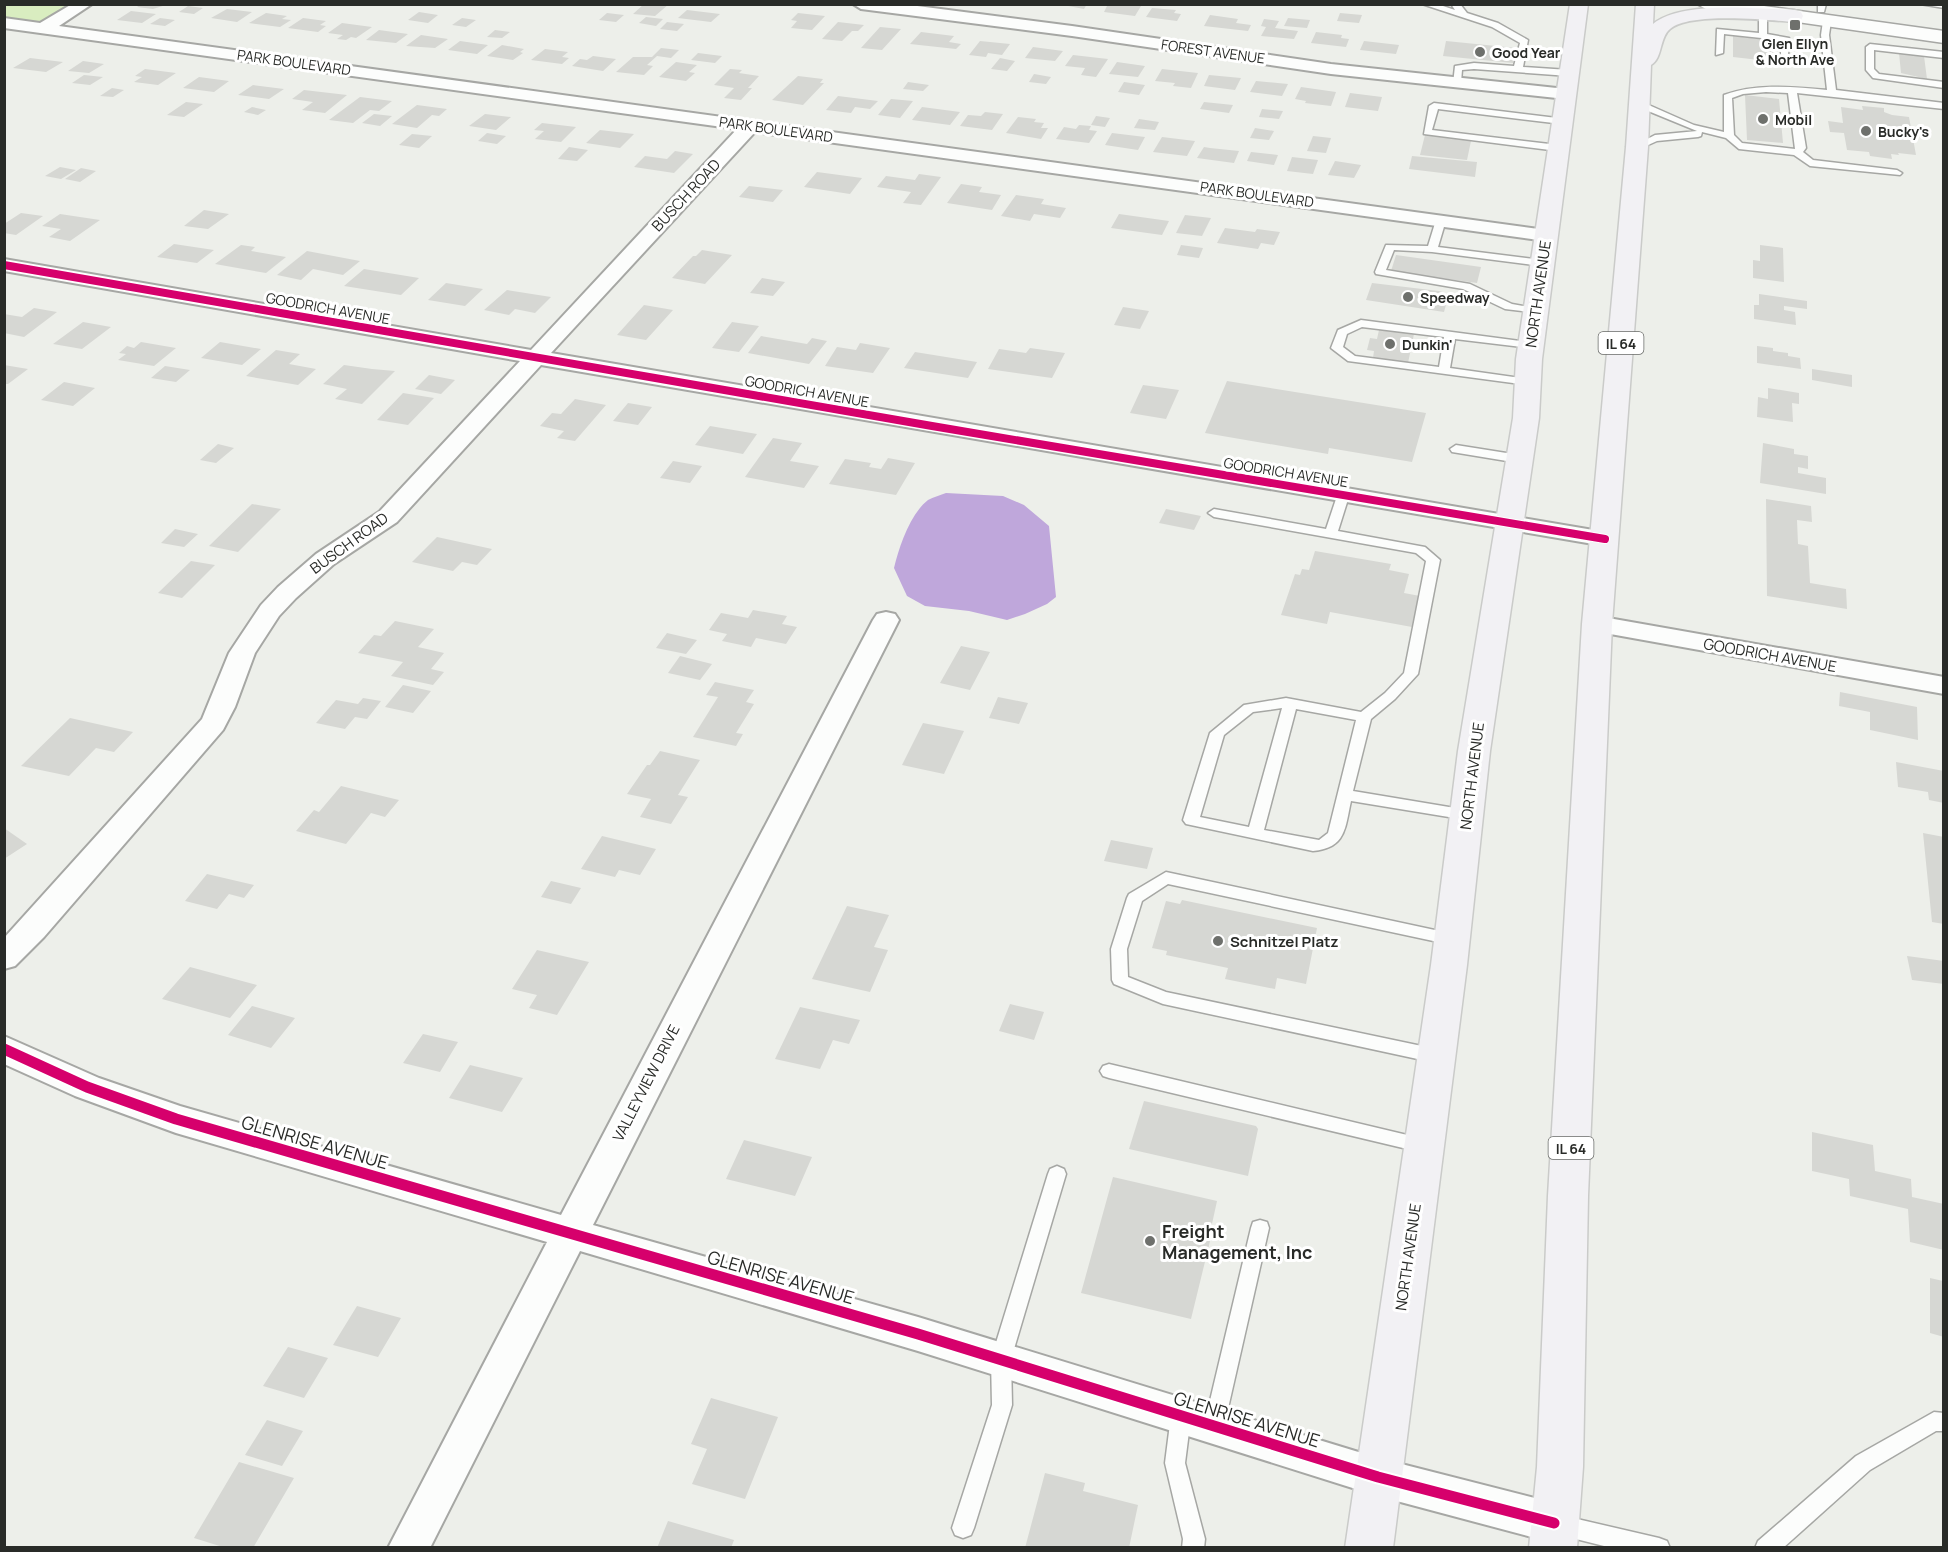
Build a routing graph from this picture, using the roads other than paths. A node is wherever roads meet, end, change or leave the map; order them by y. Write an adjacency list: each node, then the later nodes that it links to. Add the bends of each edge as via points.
1 (84, 4): 16 (street)
2 (861, 4): 23 (street, FOREST AVENUE, via 1332,69)
3 (1426, 4): 13 (lane)
4 (1455, 4): 13 (lane)
5 (1579, 4): 24 (main road, NORTH AVENUE)
6 (1645, 4): 28 (main road, IL 64)
7 (1706, 4): 12 (street)
8 (1924, 4): 9 (lane)
9 (1944, 6)
10 (1789, 10): 11 (street); 12 (main road)
11 (1823, 12): 15 (street); 18 (street); 27 (lane)
12 (1763, 14): 17 (lane); 28 (main road, via 1686,16 1662,25 1651,46)
13 (1464, 15): 22 (lane, via 1495,25 1525,42)
14 (4, 23): 16 (street, PARK BOULEVARD)
15 (1944, 27)
16 (43, 28): 31 (street, PARK BOULEVARD)
17 (1763, 36): 19 (lane, via 1720,31); 20 (lane, via 1785,38)
18 (1944, 38)
19 (1719, 53)
20 (1785, 54)
21 (1944, 55): 25 (lane, via 1870,47 1870,70 1876,76)
22 (1518, 69): 23 (lane, via 1458,68); 24 (lane)
23 (1456, 82): 24 (street, FOREST AVENUE)
24 (1567, 83): 30 (main road, NORTH AVENUE)
25 (1944, 85)
26 (1791, 90): 27 (lane); 33 (lane, via 1731,94 1727,97); 36 (lane, via 1801,148)
27 (1832, 93): 29 (lane)
28 (1640, 94): 32 (lane, via 1671,120); 34 (main road, IL 64)
29 (1944, 106)
30 (1562, 121): 35 (main road, NORTH AVENUE); 35 (lane, via 1434,106 1427,132)
31 (751, 125): 38 (street, PARK BOULEVARD); 46 (street, BUSCH ROAD)
32 (1713, 134): 33 (lane); 34 (lane, via 1655,138)
33 (1729, 136): 36 (lane, via 1739,146)
34 (1637, 147): 55 (main road, IL 64)
35 (1558, 148): 39 (main road, NORTH AVENUE)
36 (1797, 152): 37 (lane, via 1810,163)
37 (1897, 173)
38 (1441, 220): 39 (street, PARK BOULEVARD); 40 (lane)
39 (1546, 235): 41 (main road, NORTH AVENUE)
40 (1432, 249): 41 (lane); 43 (lane, via 1390,248 1380,272 1466,286 1509,307)
41 (1542, 263): 43 (main road, NORTH AVENUE)
42 (4, 265): 46 (street, GOODRICH AVENUE)
43 (1536, 311): 45 (main road, NORTH AVENUE)
44 (1450, 334): 45 (lane); 47 (lane); 47 (lane, via 1361,323 1342,332 1337,348 1352,359)
45 (1531, 345): 48 (main road, NORTH AVENUE)
46 (535, 358): 51 (street, GOODRICH AVENUE); 65 (street, BUSCH ROAD, via 388,517 328,556 277,603 242,653 213,724)
47 (1444, 371): 48 (lane)
48 (1528, 382): 50 (main road, NORTH AVENUE)
49 (1456, 449): 50 (lane)
50 (1519, 459): 53 (main road, NORTH AVENUE)
51 (1343, 496): 53 (street, GOODRICH AVENUE); 54 (lane)
52 (1214, 513): 54 (lane)
53 (1508, 523): 55 (street, GOODRICH AVENUE); 62 (main road, NORTH AVENUE)
54 (1331, 534): 60 (lane, via 1420,550 1433,560 1410,674)
55 (1605, 538): 57 (main road, IL 64)
56 (886, 620): 72 (street, VALLEYVIEW DRIVE)
57 (1597, 624): 58 (street, GOODRICH AVENUE); 78 (main road, IL 64, via 1568,1196 1560,1467)
58 (1944, 686)
59 (1290, 704): 60 (lane); 63 (lane); 63 (lane, via 1249,708 1217,733 1191,820)
60 (1364, 717): 61 (lane)
61 (1345, 795): 62 (lane); 63 (lane, via 1335,836 1323,845)
62 (1467, 815): 64 (main road, NORTH AVENUE)
63 (1255, 834)
64 (1452, 939): 67 (main road, NORTH AVENUE); 67 (lane, via 1166,878 1135,898 1119,949 1120,980 1163,998)
65 (4, 958)
66 (4, 1049): 72 (street, GLENRISE AVENUE, via 87,1087 176,1119)
67 (1436, 1056): 69 (main road, NORTH AVENUE)
68 (1109, 1071): 69 (lane)
69 (1424, 1146): 76 (main road, NORTH AVENUE)
70 (1057, 1174): 73 (lane)
71 (1260, 1228): 74 (lane)
72 (570, 1234): 73 (street, GLENRISE AVENUE); 79 (street, VALLEYVIEW DRIVE)
73 (1001, 1359): 74 (street, GLENRISE AVENUE); 77 (lane, via 1002,1405)
74 (1198, 1421): 76 (street, GLENRISE AVENUE); 80 (lane, via 1175,1463)
75 (1944, 1422): 83 (lane, via 1934,1421 1863,1463)
76 (1378, 1477): 78 (street, GLENRISE AVENUE); 81 (main road, NORTH AVENUE)
77 (963, 1528)
78 (1553, 1535): 82 (lane)
79 (408, 1548)
80 (1193, 1548)
81 (1369, 1548)
82 (1659, 1548)
83 (1766, 1548)

